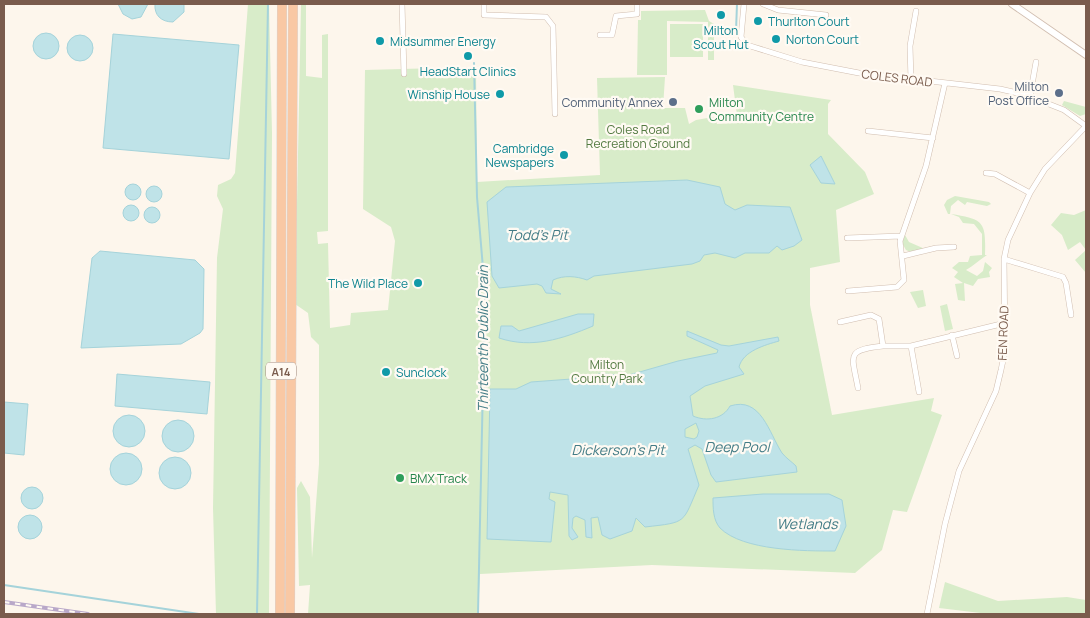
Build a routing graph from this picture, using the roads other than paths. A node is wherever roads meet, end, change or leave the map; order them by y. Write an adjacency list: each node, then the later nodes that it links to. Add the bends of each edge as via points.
1 (276, 4): 13 (highway, A14)
2 (282, 4): 13 (highway, A14)
3 (292, 4): 17 (highway, A14)
4 (299, 4): 17 (highway, A14, via 297,50)
5 (402, 4): 18 (street)
6 (484, 4): 22 (street, via 484,15 546,17 550,21 553,26)
7 (637, 4): 14 (street, via 638,14 616,16 612,35)
8 (744, 4): 19 (street, COLES ROAD, via 741,37 747,45 802,62)
9 (763, 4): 12 (street, via 778,10)
10 (1012, 4): 15 (street)
11 (916, 11): 19 (street, via 910,46)
12 (826, 15)
13 (282, 35): 43 (highway, A14)
14 (600, 35)
15 (1086, 55)
16 (1036, 62): 21 (street)
17 (292, 67): 44 (highway, A14)
18 (404, 74)
19 (911, 80): 20 (street, COLES ROAD)
20 (944, 83): 21 (street, COLES ROAD); 25 (street)
21 (1030, 96): 23 (street, COLES ROAD, via 1064,110)
22 (555, 114)
23 (1086, 126): 27 (street, FEN ROAD, via 1045,170)
24 (868, 132): 25 (street)
25 (933, 138): 28 (street)
26 (986, 173): 27 (street, via 1000,176)
27 (1030, 193): 32 (street, FEN ROAD, via 1008,240)
28 (901, 236): 29 (street); 31 (street)
29 (847, 238)
30 (954, 247): 31 (street)
31 (903, 256): 33 (street, via 902,284)
32 (1004, 259): 34 (street, via 1063,277); 36 (street, FEN ROAD)
33 (848, 291)
34 (1071, 315)
35 (840, 322): 38 (street, via 871,314 875,316 882,330)
36 (1005, 323): 37 (street); 45 (street, FEN ROAD, via 1005,351 996,391 959,471)
37 (952, 335): 39 (street); 40 (street)
38 (883, 346): 39 (street); 41 (street, via 861,348 852,359)
39 (911, 346): 42 (street)
40 (957, 356)
41 (858, 388)
42 (919, 392)
43 (280, 614)
44 (290, 614)
45 (927, 614)

